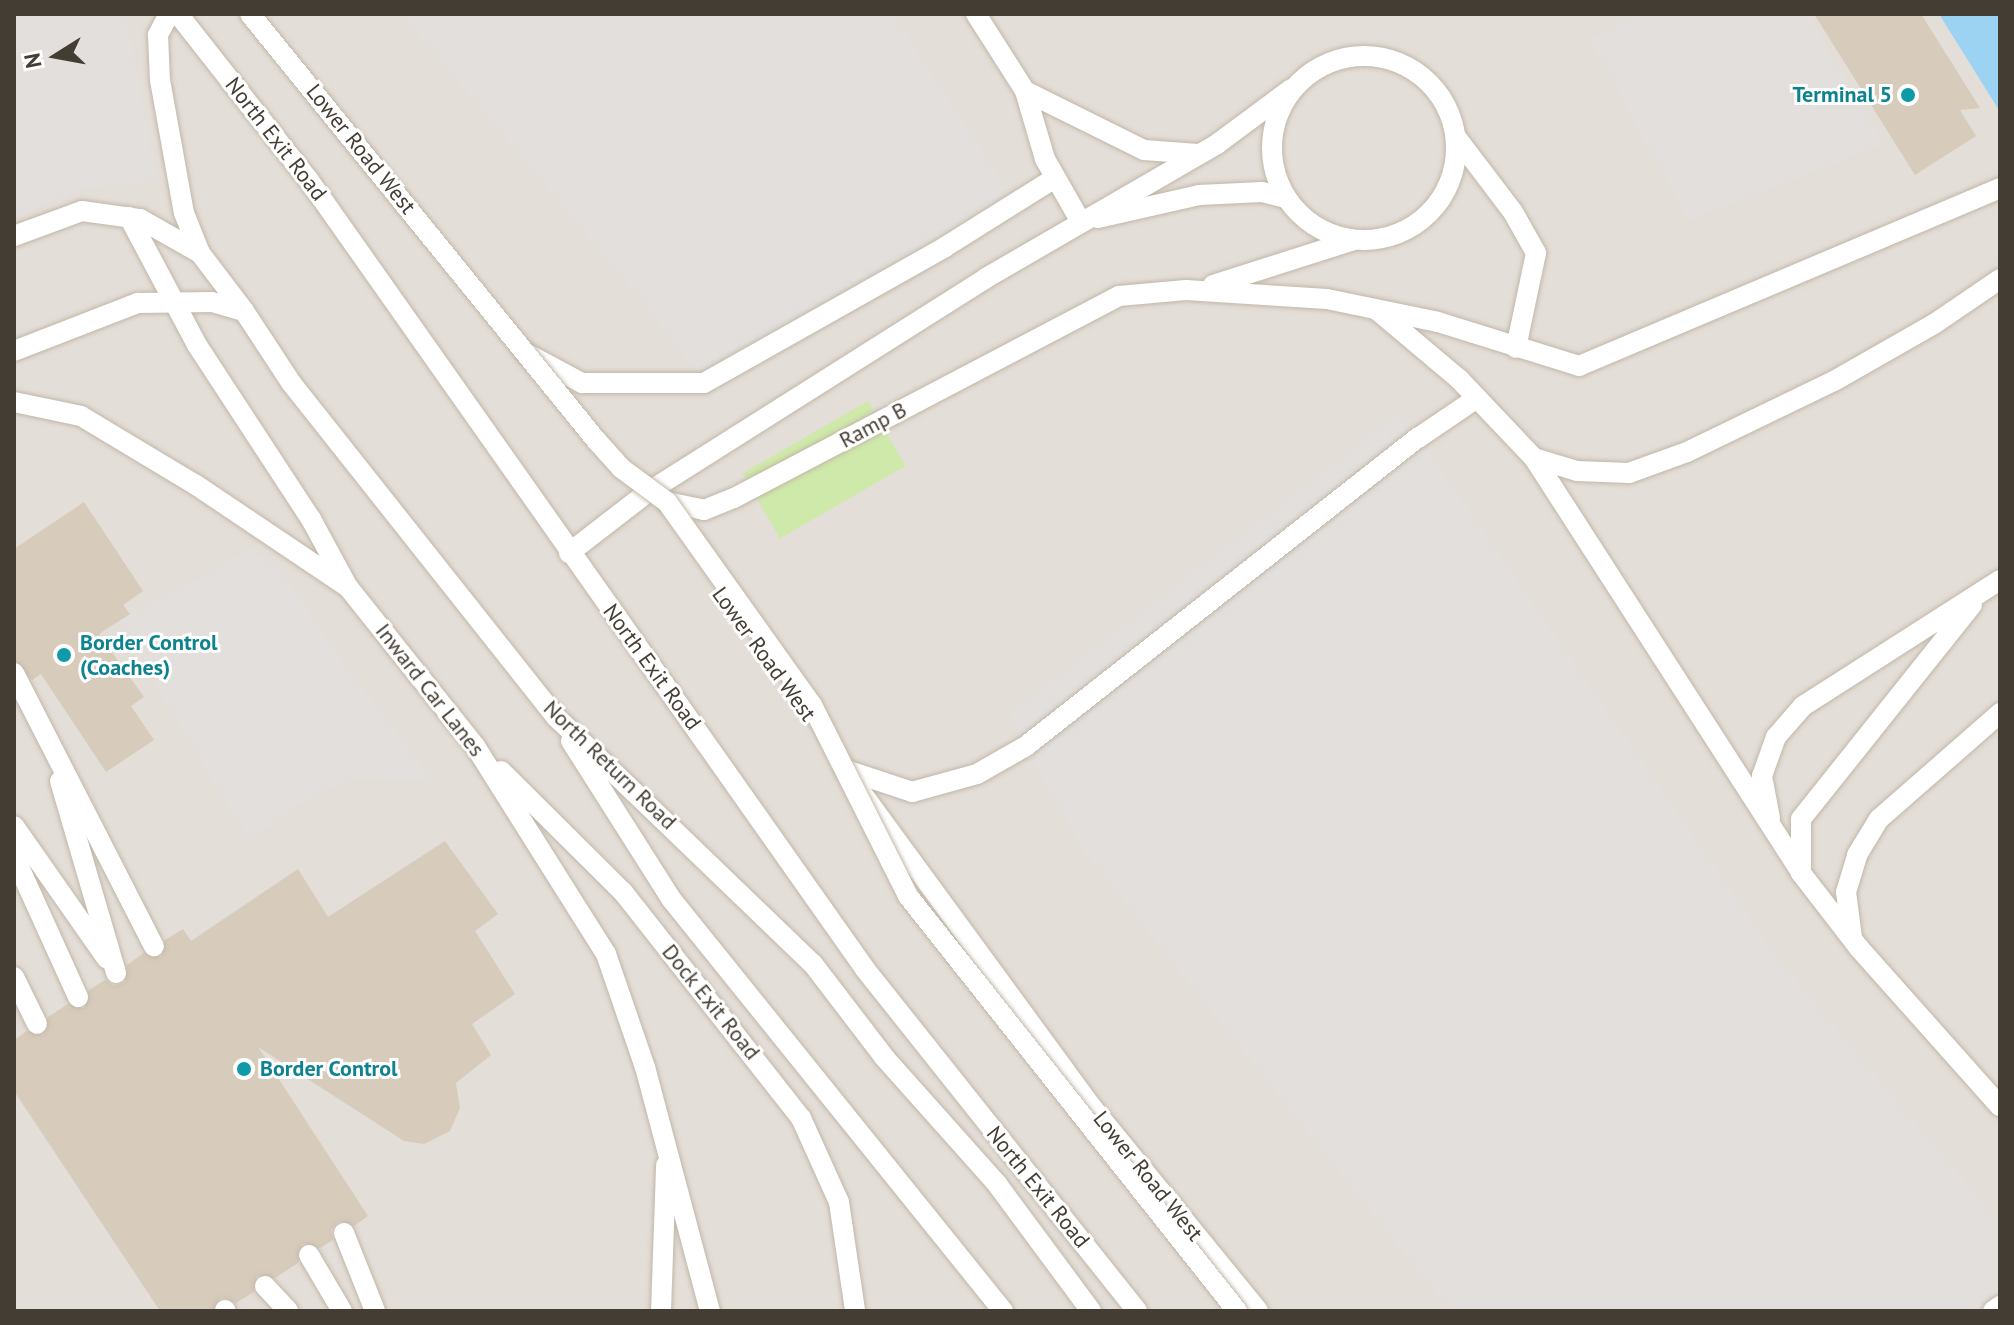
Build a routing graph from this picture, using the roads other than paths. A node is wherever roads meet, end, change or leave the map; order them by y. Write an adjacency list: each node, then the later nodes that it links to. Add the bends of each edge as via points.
1 (169, 14): 16 (lane, via 158,35 160,80 184,213)
2 (178, 14): 30 (lane, North Exit Road, via 308,179)
3 (250, 14): 22 (lane, Lower Road West, via 392,183); 29 (lane, bridge, via 596,440 621,468)
4 (976, 14): 6 (lane)
5 (1291, 89): 7 (lane, via 1315,69 1343,57 1374,56 1404,64 1429,82 1447,107); 8 (lane); 11 (lane, via 1271,143 1274,172)
6 (1025, 91): 8 (lane, via 1144,150); 9 (lane)
7 (1456, 137): 15 (lane, via 1447,189 1432,211 1387,238); 23 (lane, via 1513,212 1536,253)
8 (1198, 154): 13 (lane)
9 (1055, 178): 13 (lane); 22 (lane, via 945,247 704,383 582,383)
10 (2000, 188): 23 (lane, via 1579,366)
11 (1286, 198): 13 (lane, via 1262,192 1199,195); 15 (lane, via 1304,219)
12 (129, 217): 14 (lane, via 82,211); 16 (lane); 19 (lane)
13 (1081, 222): 28 (lane)
14 (14, 236)
15 (1354, 240): 18 (lane)
16 (200, 253): 21 (lane, North Return Road)
17 (2000, 279): 27 (lane, via 1834,381 1687,452 1629,473 1577,471)
18 (1196, 290): 20 (lane, via 1306,296); 29 (lane, Ramp B, via 1119,296 734,498 704,510)
19 (177, 302): 21 (lane, via 212,302); 24 (lane, via 138,303); 32 (lane, via 197,345 311,519)
20 (1374, 307): 23 (lane); 25 (lane)
21 (244, 311): 35 (lane, North Return Road, via 292,384)
22 (505, 341): 28 (lane, Lower Road West)
23 (1516, 348)
24 (14, 351)
25 (1477, 398): 27 (lane); 38 (lane, via 1418,438 1026,746 977,774 912,792)
26 (14, 402): 32 (lane, Inward Car Lanes, via 81,416)
27 (1534, 458): 40 (lane)
28 (648, 492): 30 (lane); 38 (lane, Lower Road West)
29 (667, 502): 63 (lane, bridge, via 812,705 908,896)
30 (569, 553): 62 (lane, North Exit Road, via 865,969)
31 (1991, 586): 40 (lane, via 1803,706 1776,737 1762,776); 42 (lane, via 1801,819)
32 (348, 587): 37 (lane, Inward Car Lanes)
33 (14, 673): 36 (lane)
34 (2000, 713): 43 (lane, via 1879,819 1857,855 1846,892)
35 (556, 717): 60 (lane, via 672,900); 61 (lane, North Return Road, via 813,964 884,1057 997,1184)
36 (46, 732): 39 (lane, via 116,973); 44 (lane)
37 (475, 746): 49 (lane, Inward Car Lanes, via 606,954); 59 (lane, Dock Exit Road, via 623,892 801,1118 839,1202)
38 (846, 770): 64 (lane, Lower Road West, via 1091,1106)
39 (14, 826)
40 (1773, 834): 42 (lane)
41 (14, 856): 47 (lane)
42 (1801, 873): 43 (lane)
43 (1853, 941): 48 (lane)
44 (154, 946)
45 (14, 977): 46 (lane, via 37,1024)
46 (14, 996)
47 (78, 997)
48 (2000, 1106)
49 (667, 1145): 57 (lane); 58 (lane, Inward Car Lanes)
50 (344, 1233): 56 (lane)
51 (309, 1255): 55 (lane)
52 (265, 1286): 54 (lane)
53 (2000, 1306): 65 (lane)
54 (288, 1311)
55 (342, 1311)
56 (375, 1311)
57 (661, 1311)
58 (710, 1311)
59 (855, 1311)
60 (1003, 1311)
61 (1091, 1311)
62 (1137, 1311)
63 (1237, 1311)
64 (1258, 1311)
65 (1993, 1311)

